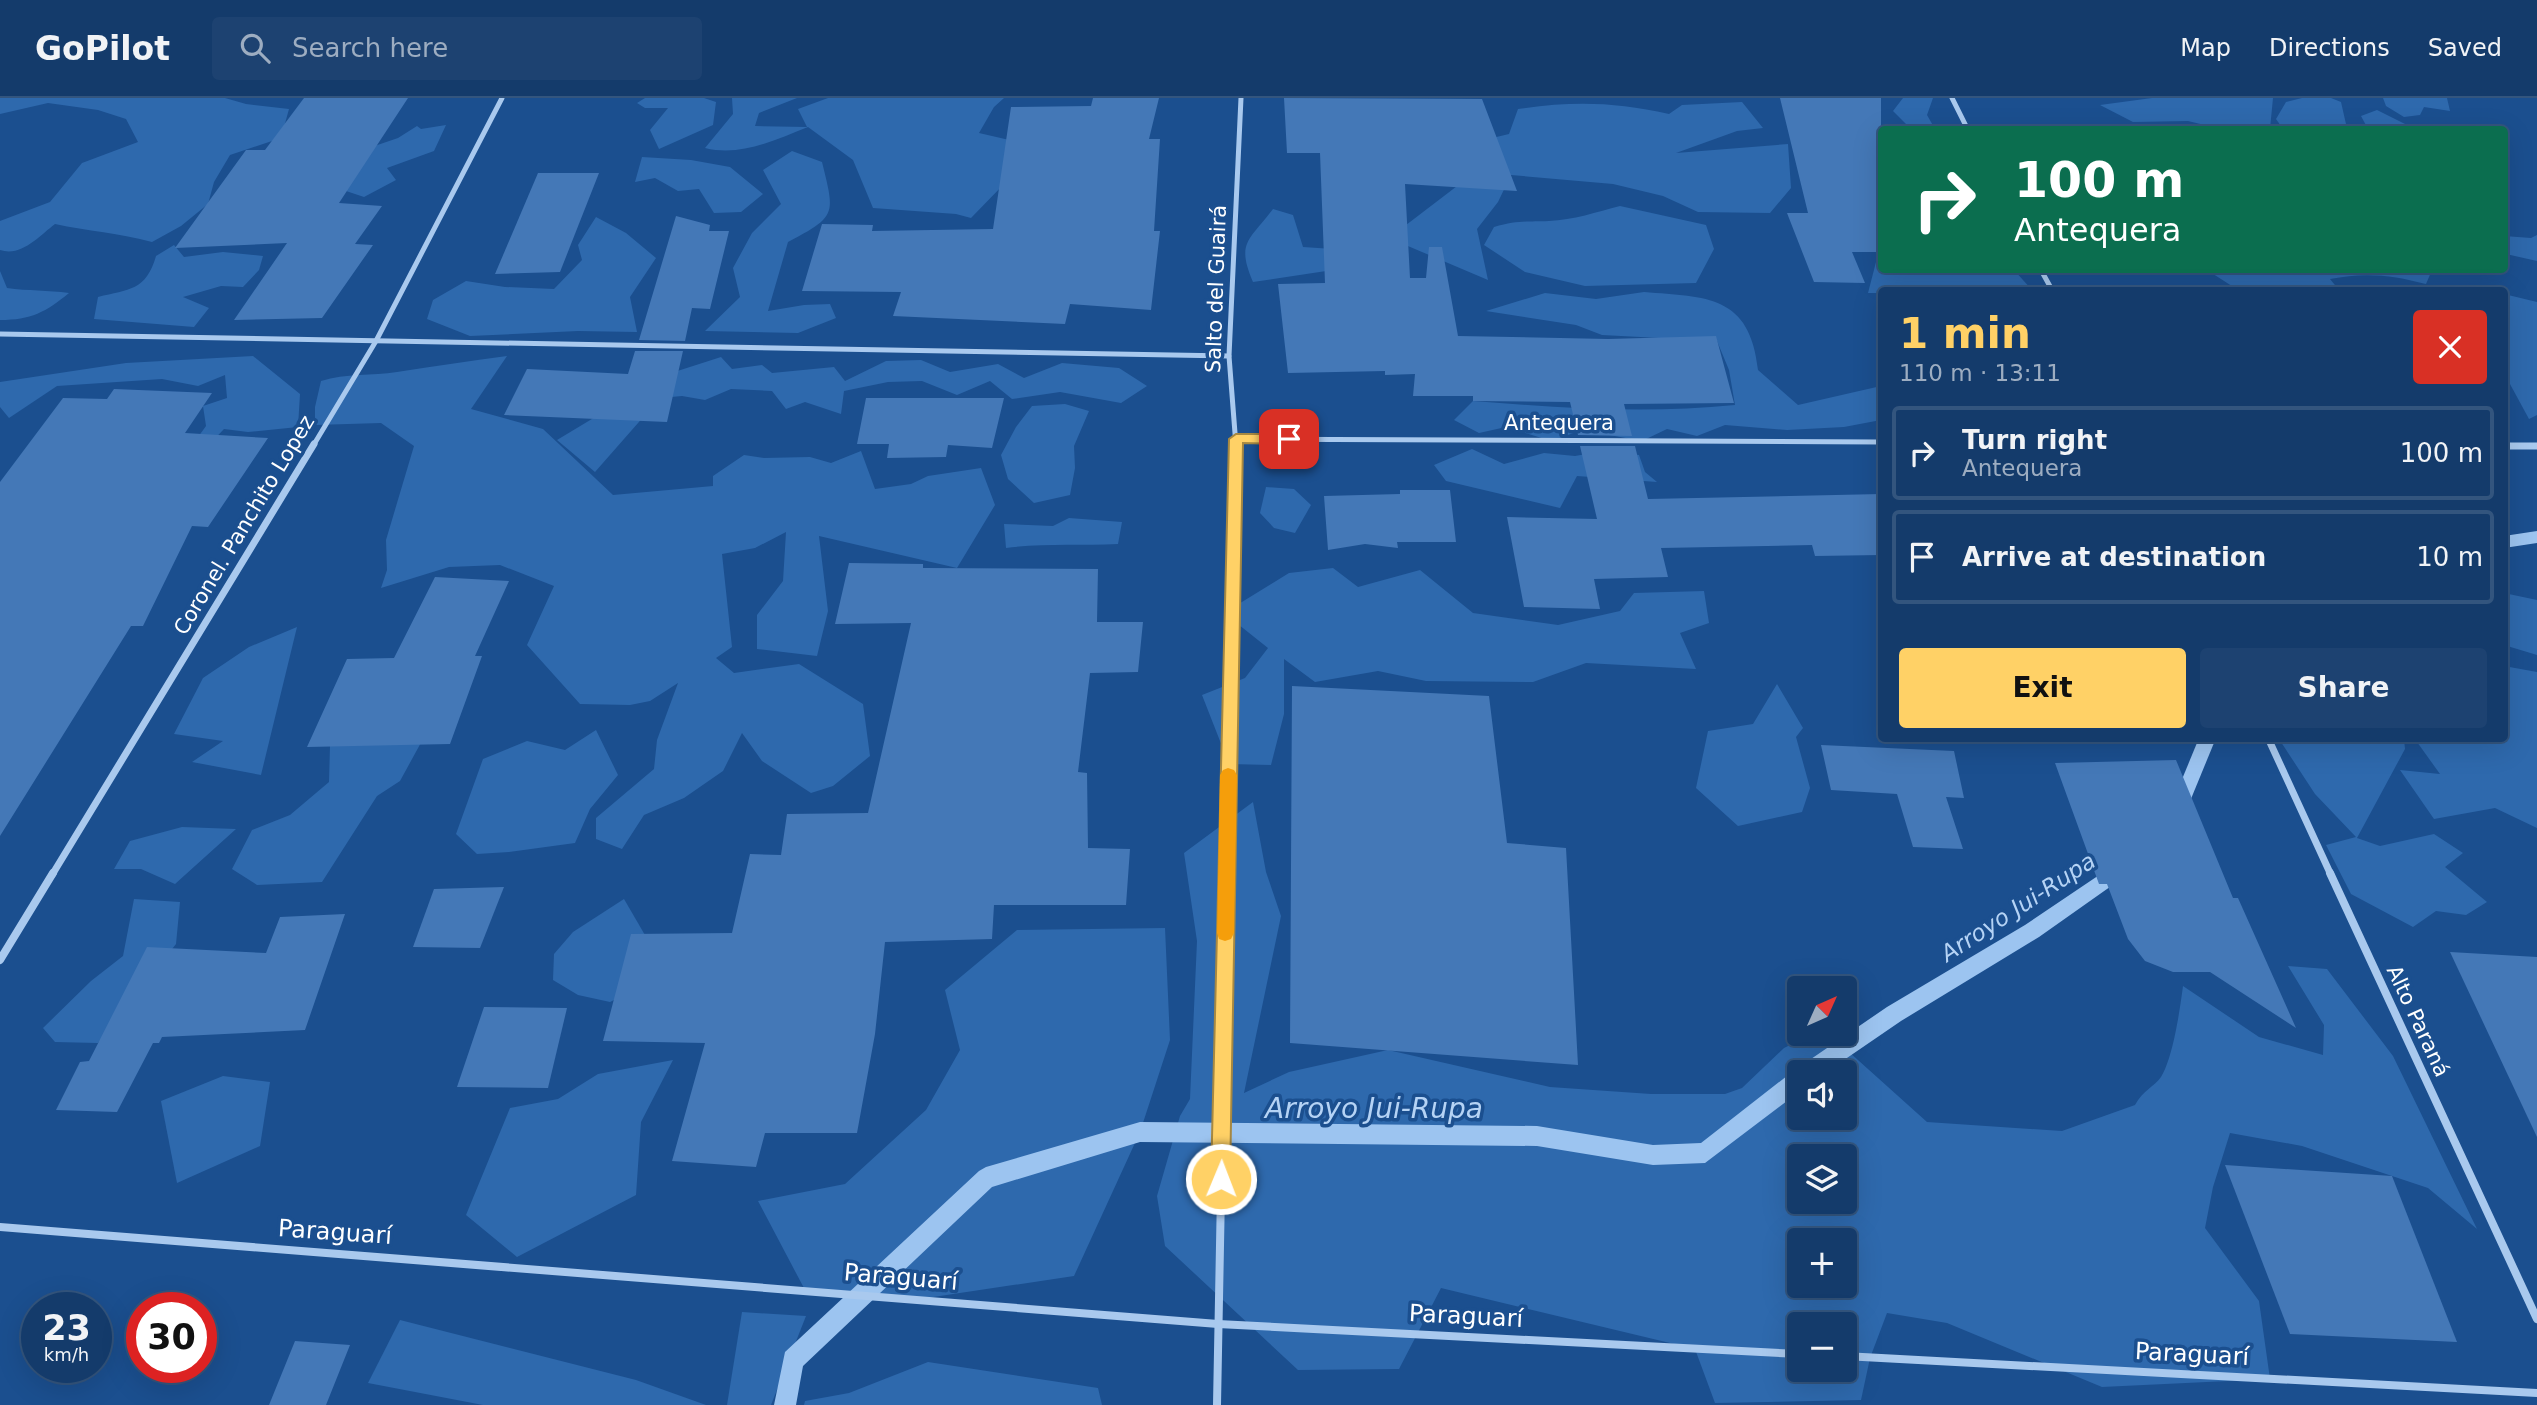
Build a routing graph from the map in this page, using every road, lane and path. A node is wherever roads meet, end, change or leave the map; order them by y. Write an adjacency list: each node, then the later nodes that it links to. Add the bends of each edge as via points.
1 (502, 98): 6 (street, Coronel. Panchito Lopez)
2 (1241, 98): 7 (street, Salto del Guairá)
3 (1952, 98): 4 (street)
4 (1966, 126)
5 (0, 334): 6 (street)
6 (376, 341): 7 (street); 13 (street, Coronel. Panchito Lopez)
7 (1229, 356): 8 (street, Salto del Guairá)
8 (1236, 439): 9 (street, Antequera); 16 (street, Salto del Guairá)
9 (1878, 442)
10 (2508, 446): 11 (street)
11 (2537, 446)
12 (2269, 742): 15 (street, Alto Paraná)
13 (0, 960)
14 (0, 1227): 16 (street, Paraguarí)
15 (2537, 1319)
16 (1218, 1324): 17 (street, Paraguarí); 20 (street, Salto del Guairá)
17 (1787, 1353)
18 (1857, 1357): 19 (street, Paraguarí)
19 (2537, 1394)
20 (1217, 1405)

